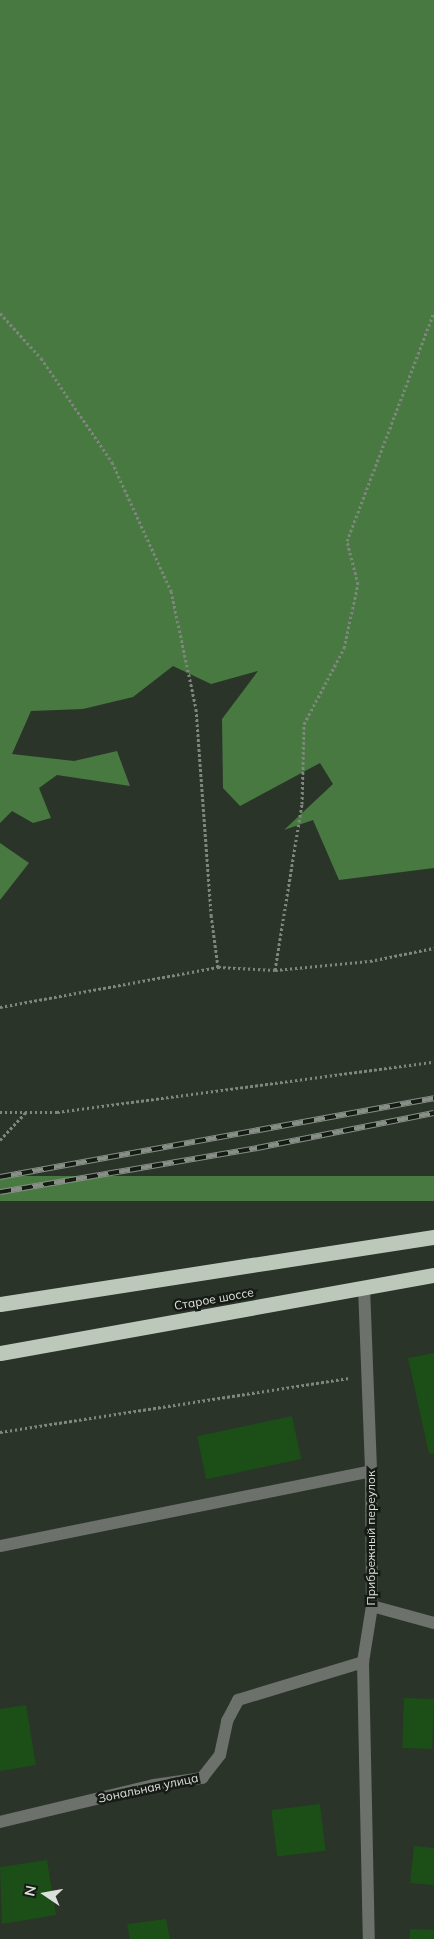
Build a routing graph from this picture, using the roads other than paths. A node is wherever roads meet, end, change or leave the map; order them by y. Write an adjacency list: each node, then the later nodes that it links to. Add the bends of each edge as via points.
1 (434, 1237): 4 (highway)
2 (434, 1275): 3 (highway, Старое шоссе)
3 (364, 1287): 5 (highway, Старое шоссе); 6 (street, Прибрежный переулок)
4 (0, 1304)
5 (0, 1353)
6 (371, 1471): 7 (street); 8 (street, Прибрежный переулок)
7 (0, 1546)
8 (372, 1606): 9 (street); 10 (street, Прибрежный переулок)
9 (434, 1623)
10 (363, 1662): 11 (street, Зональная улица, via 238,1700 226,1721 220,1755 202,1778 154,1785); 12 (street, Прибрежный переулок)
11 (0, 1822)
12 (369, 1939)

